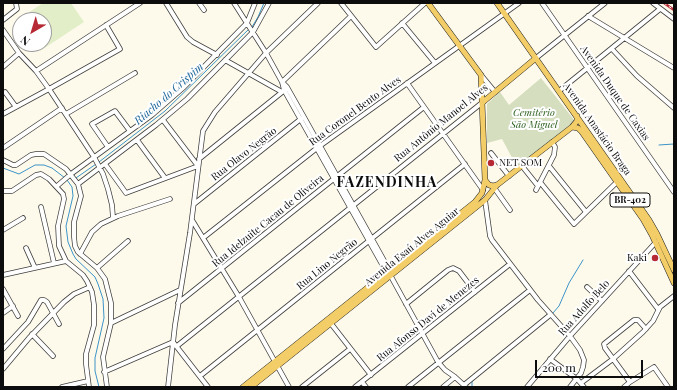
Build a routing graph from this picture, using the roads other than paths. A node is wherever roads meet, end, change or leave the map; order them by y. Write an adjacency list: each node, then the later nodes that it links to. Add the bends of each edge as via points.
1 (16, 3): 23 (street, via 17,9)
2 (140, 3): 26 (street)
3 (166, 3): 35 (street, via 187,37)
4 (199, 3): 18 (street)
5 (234, 3): 24 (street)
6 (255, 3): 24 (street)
7 (270, 3): 28 (street)
8 (318, 3): 34 (street)
9 (340, 3): 20 (street)
10 (425, 3): 25 (street)
11 (428, 3): 31 (main road)
12 (497, 3): 19 (main road, Avenida Anastácio Braga / BR-402)
13 (519, 3): 19 (street, Rua Coronel Bento Alves)
14 (542, 3): 29 (street, Avenida Duque de Caxias)
15 (605, 3): 21 (street, Rua Antônio Manoel Alves)
16 (653, 3): 17 (street)
17 (660, 9): 22 (street); 30 (street)
18 (204, 10)
19 (505, 13): 31 (street, Rua Coronel Bento Alves); 36 (main road, Avenida Anastácio Braga / BR-402)
20 (351, 16): 25 (street, via 376,47); 46 (street)
21 (588, 16): 29 (street, Rua Antônio Manoel Alves); 30 (street)
22 (674, 19)
23 (3, 20)
24 (247, 23): 28 (street); 35 (street)
25 (402, 23): 38 (street)
26 (106, 25): 42 (street); 48 (street, via 120,48)
27 (3, 30): 33 (street)
28 (253, 32): 34 (street); 37 (street)
29 (565, 35): 36 (street, Rua Antônio Manoel Alves); 40 (street, Avenida Duque de Caxias)
30 (625, 38): 32 (street); 41 (street)
31 (460, 45): 38 (street, Rua Coronel Bento Alves); 45 (main road)
32 (612, 49): 40 (street); 57 (street, via 637,76)
33 (19, 53): 39 (street); 42 (street)
34 (266, 53): 43 (street); 46 (street)
35 (217, 55): 64 (street, via 166,103)
36 (536, 58): 50 (main road, Avenida Anastácio Braga / BR-402); 52 (main road, Rua Antônio Manoel Alves)
37 (226, 60): 43 (street); 62 (street)
38 (435, 63): 47 (street, Rua Coronel Bento Alves)
39 (3, 67)
40 (588, 68): 50 (street); 92 (street, Avenida Duque de Caxias)
41 (674, 68)
42 (36, 71): 48 (street)
43 (248, 73): 49 (street); 73 (street, via 208,121 202,137)
44 (135, 74): 59 (street)
45 (481, 75): 52 (street); 53 (main road)
46 (282, 82): 49 (street)
47 (407, 83): 55 (street); 69 (street, Rua Coronel Bento Alves)
48 (49, 89): 54 (street); 56 (street)
49 (285, 90): 61 (street); 73 (street)
50 (559, 90): 60 (main road, Avenida Anastácio Braga / BR-402)
51 (5, 92): 54 (street)
52 (495, 92): 53 (main road, Rua Antônio Manoel Alves)
53 (483, 102): 65 (street, Rua Antônio Manoel Alves); 85 (main road)
54 (16, 107): 58 (street)
55 (424, 107): 65 (street); 82 (street, Rua Idelzuite Cacau de Oliveira)
56 (62, 108): 59 (street); 70 (street)
57 (674, 108)
58 (3, 114)
59 (66, 114): 72 (street)
60 (577, 116): 63 (main road, Avenida Esaú Alves Aguiar, via 577,121); 86 (main road, Avenida Anastácio Braga / BR-402)
61 (302, 118): 69 (street); 95 (street, Rua Olavo Negrão)
62 (163, 120): 66 (street); 77 (street)
63 (572, 127): 67 (main road, Avenida Esaú Alves Aguiar); 86 (main road, Avenida Anastácio Braga / BR-402, via 582,132)
64 (130, 131): 68 (street); 68 (street, via 115,111 92,124)
65 (443, 134): 76 (street); 96 (street, Rua Antônio Manoel Alves)
66 (137, 140): 75 (street); 83 (street)
67 (552, 142): 78 (main road, Avenida Esaú Alves Aguiar); 79 (street, via 555,152)
68 (108, 147): 72 (street)
69 (319, 147): 82 (street); 106 (street, Rua Coronel Bento Alves)
70 (3, 148)
71 (491, 153): 81 (street)
72 (94, 157): 80 (street); 84 (street)
73 (199, 159): 77 (street)
74 (3, 160): 84 (street, via 16,165 32,155 44,154)
75 (105, 164): 80 (street); 83 (street, via 126,192)
76 (465, 164): 90 (street); 107 (street, Rua Lino Negrão)
77 (198, 166): 83 (street); 95 (street)
78 (522, 166): 81 (main road, Avenida Esaú Alves Aguiar); 88 (street)
79 (548, 166): 88 (street); 99 (street)
80 (100, 168): 84 (street); 102 (street, via 110,197)
81 (509, 176): 89 (main road, Avenida Esaú Alves Aguiar)
82 (335, 177): 96 (street); 120 (street, Rua Idelzuite Cacau de Oliveira)
83 (165, 178)
84 (74, 179): 87 (street); 113 (street, via 81,196 74,232)
85 (484, 180): 89 (main road); 90 (main road)
86 (619, 180): 99 (street); 100 (main road, Avenida Anastácio Braga / BR-402)
87 (57, 186): 91 (street, via 40,174 15,190); 110 (street, via 64,198 57,231)
88 (538, 186): 99 (street, via 574,224)
89 (496, 187): 94 (main road, Avenida Esaú Alves Aguiar); 98 (street)
90 (483, 190): 94 (main road); 105 (main road, Avenida Esaú Alves Aguiar, via 477,199)
91 (3, 191)
92 (674, 192)
93 (170, 199): 102 (street)
94 (485, 200): 105 (main road, Avenida Esaú Alves Aguiar); 117 (street, via 490,236)
95 (194, 204): 103 (street)
96 (352, 206): 107 (street); 133 (street, Rua Antônio Manoel Alves)
97 (41, 207): 112 (street)
98 (510, 210)
99 (586, 212)
100 (641, 213): 109 (main road, Avenida Anastácio Braga / BR-402); 114 (main road, Avenida Anastácio Braga / BR-402, via 654,227)
101 (23, 218): 104 (street)
102 (113, 218): 113 (street, via 94,230)
103 (192, 220): 106 (street); 129 (street)
104 (3, 230)
105 (436, 236): 123 (main road, Avenida Esaú Alves Aguiar)
106 (204, 238): 120 (street)
107 (370, 240): 123 (street); 147 (street, Rua Lino Negrão)
108 (128, 241): 119 (street)
109 (656, 242): 122 (street, Rua Adolfo Belo); 125 (main road, Avenida Anastácio Braga / BR-402)
110 (59, 246): 112 (street); 115 (street)
111 (26, 248): 118 (street)
112 (51, 248): 116 (street)
113 (80, 254): 119 (street)
114 (672, 258): 121 (main road, Avenida Anastácio Braga / BR-402)
115 (66, 261): 116 (street); 126 (street, via 83,275)
116 (54, 264): 118 (street)
117 (510, 264): 130 (street); 131 (street, Rua Afonso Davi de Menezes)
118 (35, 268): 124 (street)
119 (97, 268): 144 (street, via 107,286 112,311)
120 (222, 268): 133 (street); 135 (street, Rua Idelzuite Cacau de Oliveira)
121 (674, 270)
122 (629, 271): 134 (street, Rua Adolfo Belo); 138 (street)
123 (389, 273): 136 (street); 143 (main road, Avenida Esaú Alves Aguiar)
124 (3, 275)
125 (674, 283)
126 (90, 287): 139 (street, via 69,298); 166 (street, via 95,315 86,354)
127 (587, 287): 134 (street)
128 (3, 288): 137 (street)
129 (180, 290): 135 (street); 144 (street)
130 (530, 290): 141 (street); 158 (street)
131 (475, 292): 136 (street, via 459,271 453,268); 149 (street, Rua Afonso Davi de Menezes)
132 (674, 296): 138 (street)
133 (239, 297): 147 (street); 152 (street, Rua Antônio Manoel Alves)
134 (602, 301): 150 (street, Rua Adolfo Belo)
135 (178, 303): 151 (street)
136 (406, 304): 149 (street)
137 (13, 306): 140 (street); 142 (street)
138 (658, 309): 146 (street)
139 (53, 312): 145 (street); 148 (street); 153 (street, via 47,302 41,300 28,322)
140 (3, 313)
141 (550, 315): 150 (street); 171 (street)
142 (18, 316)
143 (329, 321): 154 (street); 159 (main road, Avenida Esaú Alves Aguiar)
144 (111, 323): 161 (street, via 104,352)
145 (59, 324)
146 (646, 329): 157 (street); 157 (street, via 638,320 634,320 604,344)
147 (257, 330): 159 (street); 163 (street, Rua Lino Negrão)
148 (32, 334): 155 (street); 160 (street)
149 (423, 334): 158 (street); 162 (street, Rua Afonso Davi de Menezes)
150 (570, 336): 156 (street, Rua Adolfo Belo); 165 (street, via 584,360 583,370)
151 (173, 342): 152 (street); 161 (street); 175 (street)
152 (176, 346): 163 (street)
153 (3, 348)
154 (350, 349): 162 (street); 180 (street)
155 (53, 356)
156 (550, 359): 165 (street); 185 (street, Rua Adolfo Belo)
157 (613, 359): 168 (street); 170 (street)
158 (438, 362): 164 (street); 183 (street)
159 (276, 364): 177 (main road, Avenida Esaú Alves Aguiar); 178 (main road, Avenida Esaú Alves Aguiar); 179 (street)
160 (3, 369)
161 (104, 372): 174 (street)
162 (371, 375): 167 (street, Rua Afonso Davi de Menezes)
163 (200, 376): 176 (street)
164 (455, 377): 171 (street); 184 (street)
165 (577, 379): 170 (street); 186 (street)
166 (88, 381): 172 (street); 173 (street)
167 (362, 382): 181 (street, Rua Afonso Davi de Menezes); 182 (street)
168 (630, 382): 187 (street); 188 (street, via 654,367)
169 (674, 384): 188 (street)
170 (582, 385)
171 (465, 386)
172 (62, 387)
173 (89, 387)
174 (107, 387)
175 (168, 387)
176 (208, 387)
177 (243, 387)
178 (251, 387)
179 (289, 387)
180 (302, 387)
181 (355, 387)
182 (366, 387)
183 (408, 387)
184 (443, 387)
185 (527, 387)
186 (570, 387)
187 (624, 387)
188 (669, 387)

